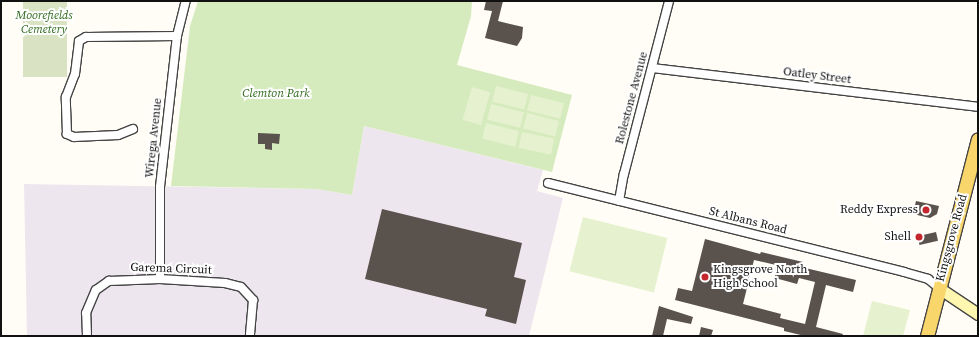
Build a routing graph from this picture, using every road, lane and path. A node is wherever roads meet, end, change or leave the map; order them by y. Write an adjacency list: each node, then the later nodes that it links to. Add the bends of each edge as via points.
1 (186, 1): 3 (street, Wirega Avenue)
2 (669, 1): 4 (street, Rolestone Avenue)
3 (177, 36): 6 (street, via 86,37 79,41 75,74 66,97 67,134 74,137 118,135); 10 (street, Wirega Avenue, via 160,187)
4 (652, 68): 5 (street, Oatley Street); 9 (street, Rolestone Avenue)
5 (978, 107)
6 (133, 129)
7 (978, 139): 11 (main road, Kingsgrove Road)
8 (548, 182): 9 (street, St Albans Road)
9 (619, 201): 11 (street, St Albans Road, via 904,272 928,279)
10 (160, 278): 13 (street, Garema Circuit, via 109,281 96,290 86,313); 14 (street, Garema Circuit, via 225,283 241,287 253,300)
11 (939, 288): 12 (street); 15 (main road, Kingsgrove Road)
12 (978, 314)
13 (87, 336)
14 (250, 336)
15 (927, 336)

